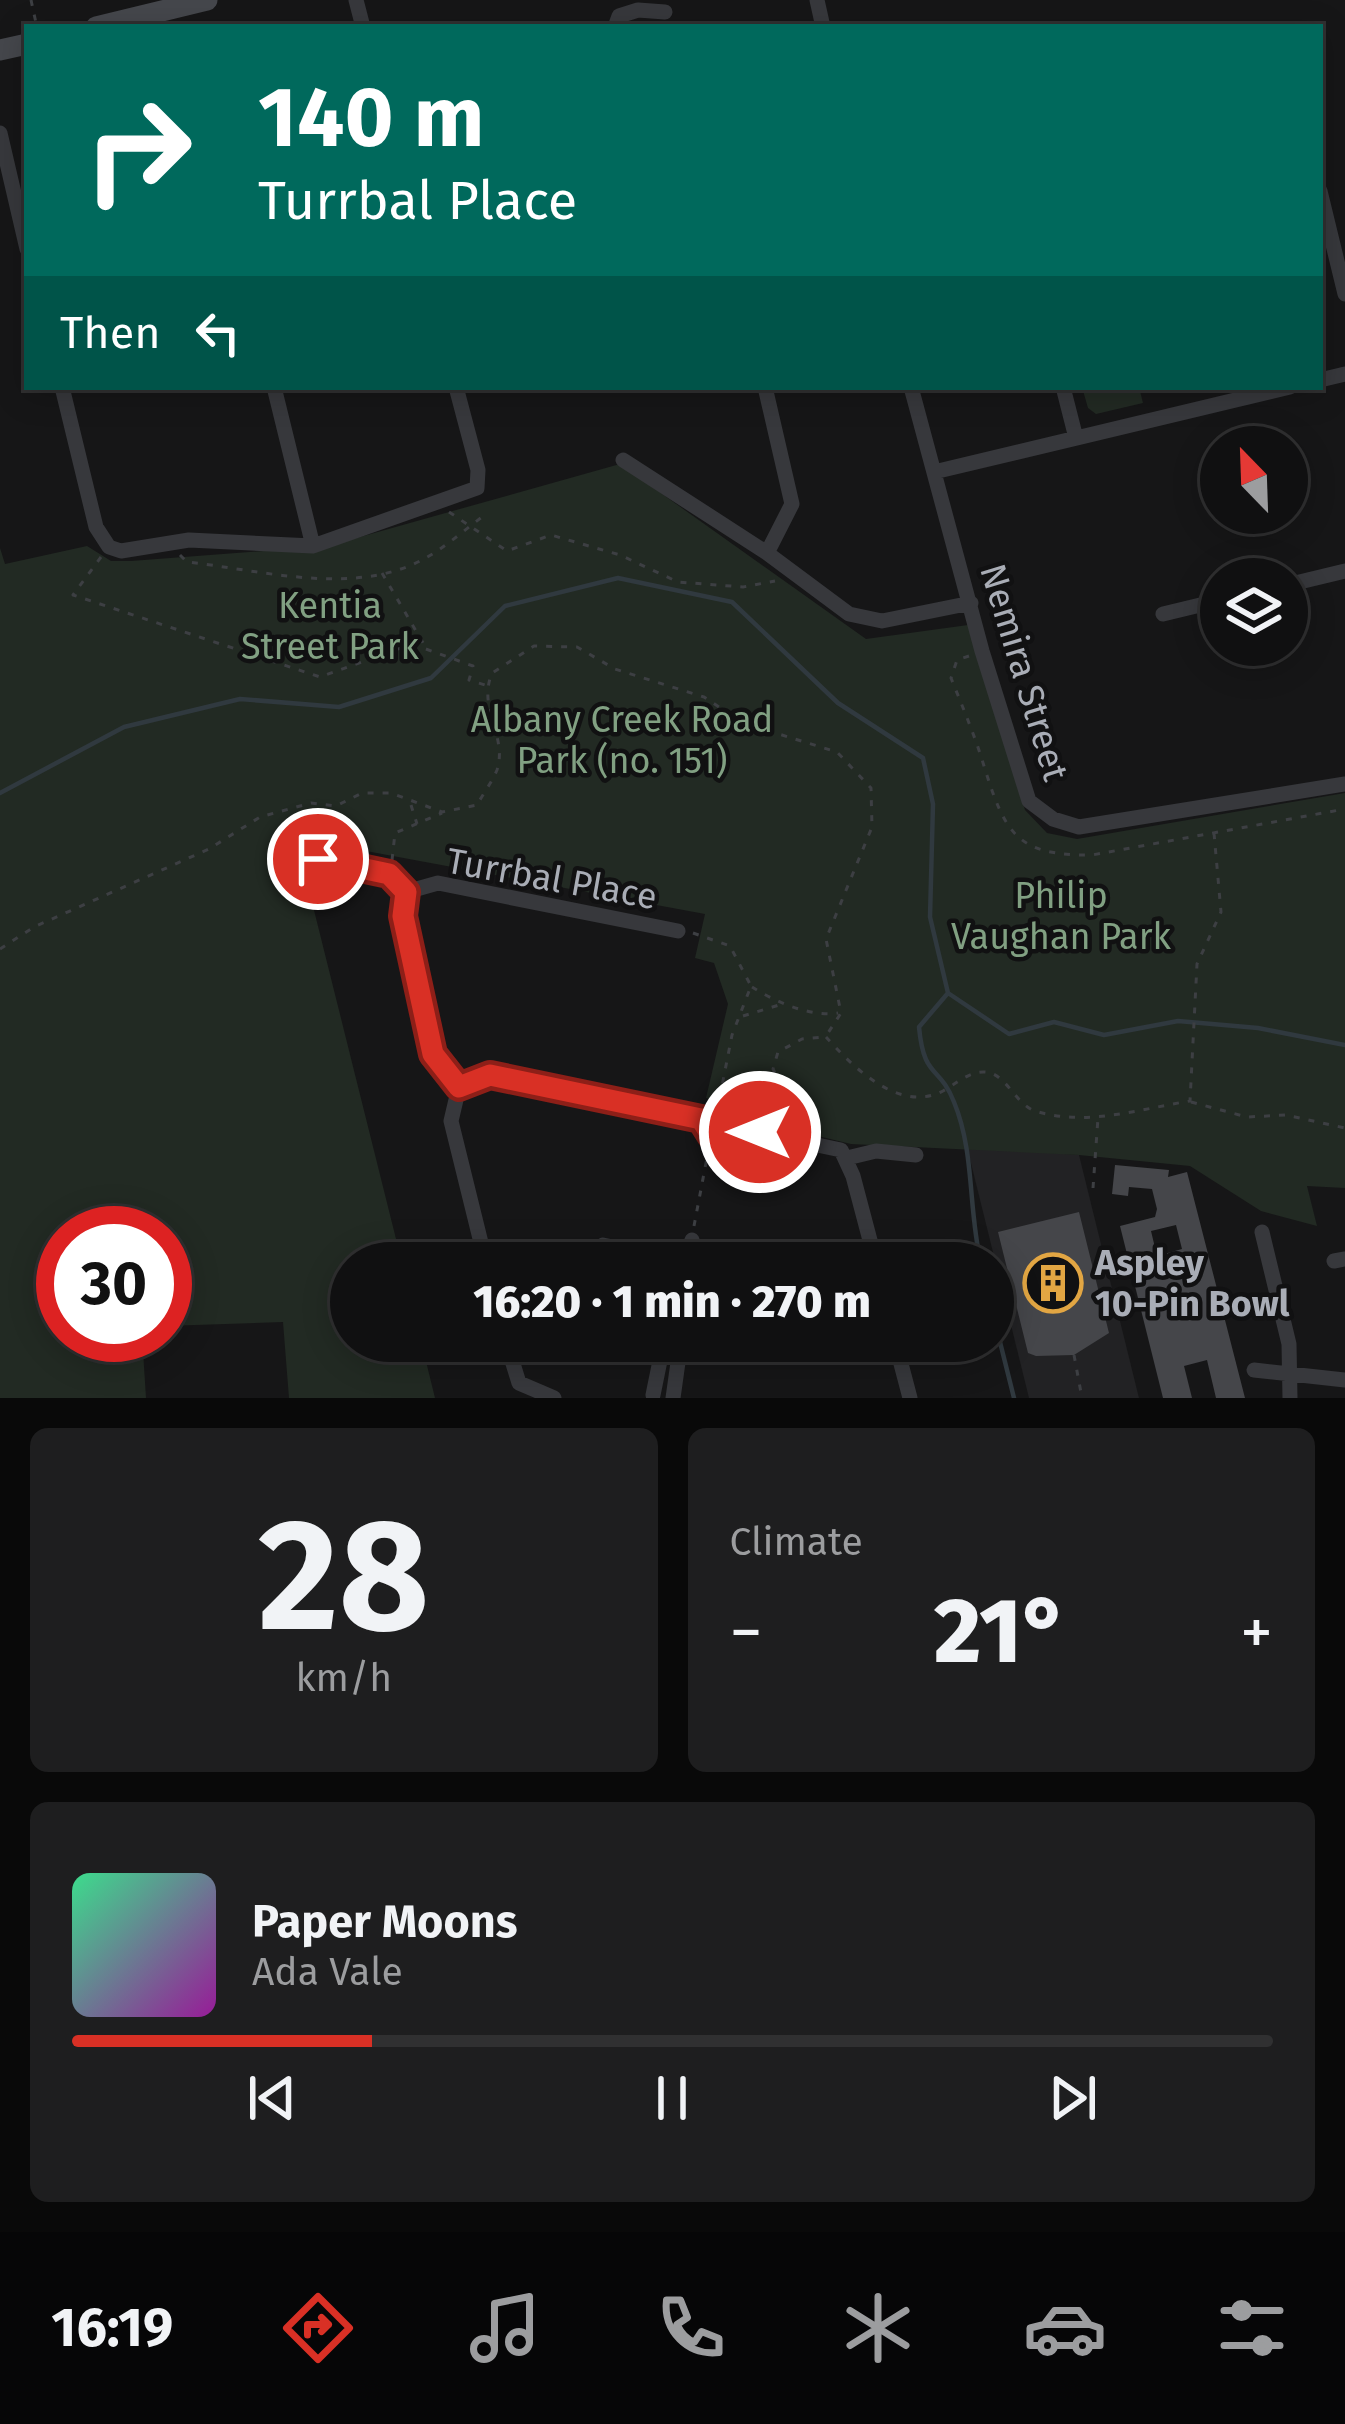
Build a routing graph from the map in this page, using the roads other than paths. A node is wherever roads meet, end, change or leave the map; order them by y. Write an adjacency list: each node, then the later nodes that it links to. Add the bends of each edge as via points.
1 (207, 0): 3 (street)
2 (665, 12): 4 (street, via 638,10)
3 (108, 24)
4 (616, 24)
5 (0, 133): 7 (street)
6 (1323, 203): 8 (street)
7 (24, 236)
8 (1345, 294)
9 (63, 390): 20 (street, via 96,527 109,547 189,540)
10 (275, 390): 20 (street)
11 (457, 390): 20 (street, via 477,488)
12 (766, 390): 21 (street, via 792,503)
13 (912, 390): 19 (street, Nemira Street)
14 (1064, 390): 17 (street)
15 (1263, 390): 16 (street)
16 (1218, 395): 17 (street)
17 (1076, 438): 19 (street)
18 (623, 460): 21 (street)
19 (934, 472): 24 (street, Nemira Street)
20 (313, 546)
21 (767, 553): 24 (street, via 849,614 882,621)
22 (1345, 571): 23 (street)
23 (1308, 580)
24 (971, 603): 27 (street, Nemira Street, via 1029,801 1052,819 1079,827)
25 (1200, 605): 26 (street)
26 (1163, 614)
27 (1345, 784)
28 (318, 859): 29 (street, via 389,874)
29 (406, 892): 30 (street, Turrbal Place, via 438,883); 31 (street, Turrbal Place, via 403,916 433,1054)
30 (678, 931)
31 (459, 1087): 33 (street, via 490,1075); 37 (street, via 451,1121)
32 (724, 1117): 33 (street); 33 (street, via 711,1135); 35 (street, via 825,1143)
33 (701, 1119)
34 (916, 1155): 35 (street, via 876,1150)
35 (847, 1158): 38 (street)
36 (1262, 1232): 44 (street)
37 (481, 1242)
38 (869, 1242)
39 (512, 1362): 47 (street, via 519,1383)
40 (662, 1362): 46 (street)
41 (673, 1362): 46 (street)
42 (901, 1362): 48 (street)
43 (1254, 1370): 44 (street)
44 (1290, 1373): 45 (street); 49 (street)
45 (1345, 1380)
46 (659, 1397)
47 (554, 1398)
48 (910, 1398)
49 (1290, 1398)

